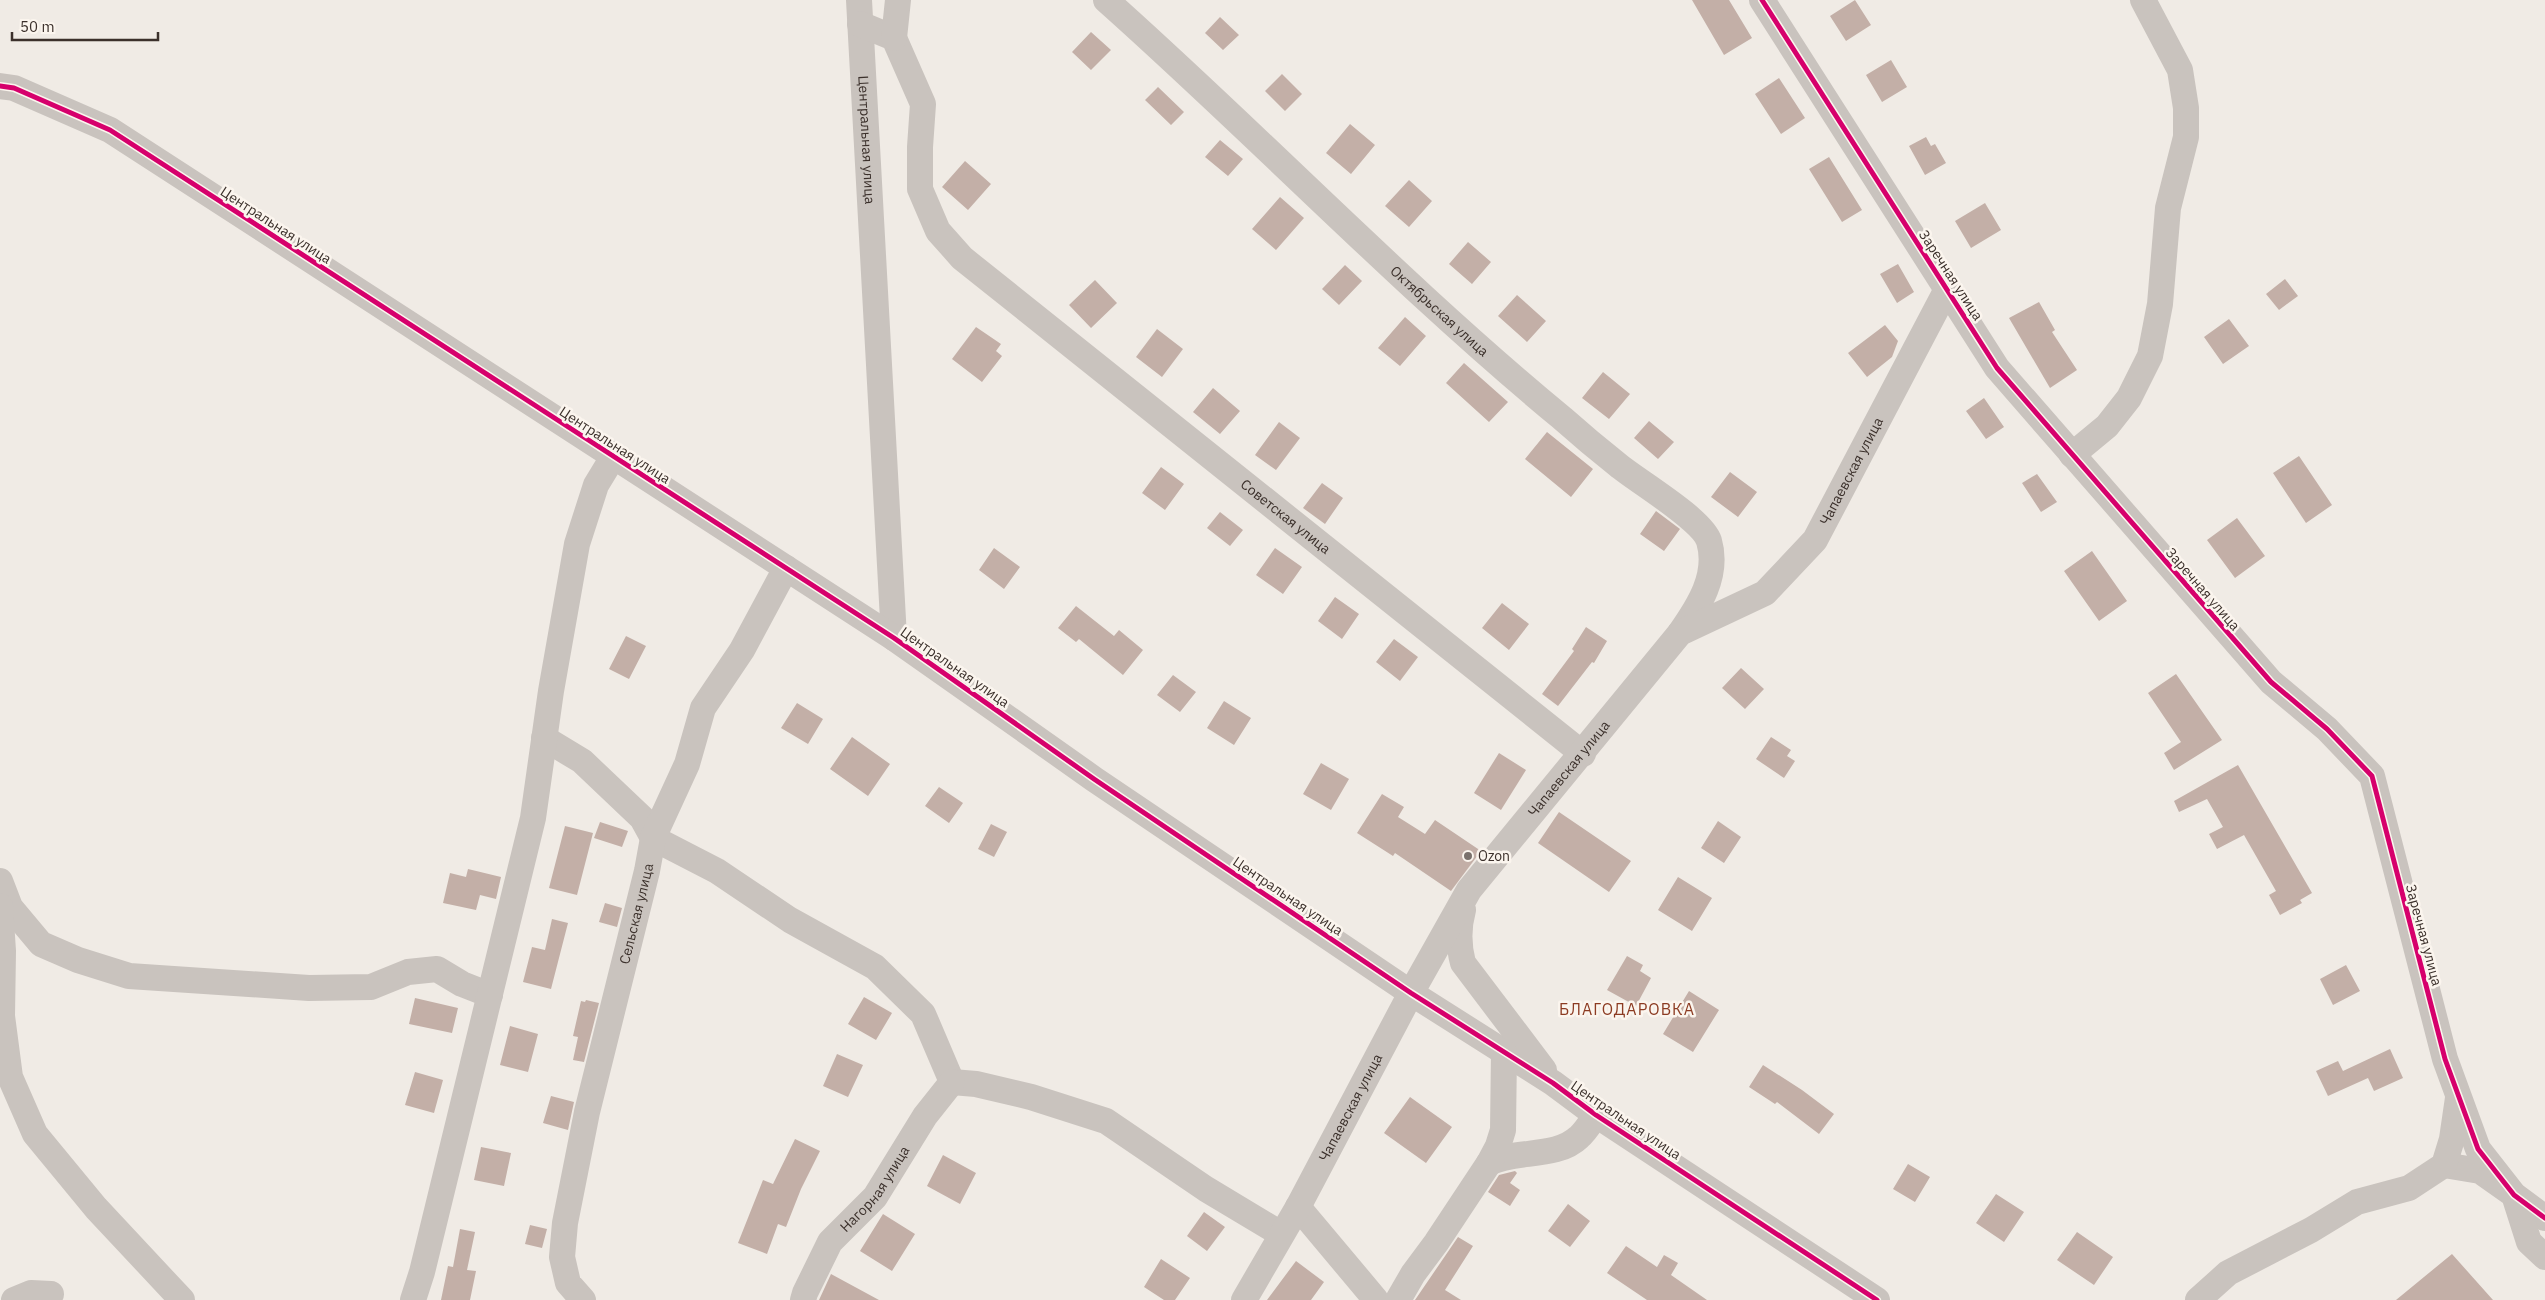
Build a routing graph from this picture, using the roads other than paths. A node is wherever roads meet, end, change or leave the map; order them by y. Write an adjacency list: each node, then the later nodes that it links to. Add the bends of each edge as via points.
1 (898, 0): 6 (street)
2 (1106, 0): 12 (street, Октябрьская улица, via 1237,119 1458,329 1619,466 1686,515 1708,539 1712,567 1701,603)
3 (1762, 0): 8 (street, Заречная улица)
4 (2143, 0): 9 (street, via 2180,70 2186,108 2186,137 2168,208 2160,304 2150,356 2129,398 2107,426)
5 (860, 12): 6 (street); 13 (street, Центральная улица)
6 (894, 38): 15 (street, Советская улица, via 923,104 920,189 938,230 962,258)
7 (0, 86): 10 (street, Центральная улица, via 14,88 110,130)
8 (1947, 289): 9 (street, Заречная улица, via 1997,368); 12 (street, Чапаевская улица, via 1815,540 1766,594)
9 (2072, 455): 25 (street, Заречная улица, via 2271,682 2327,729 2372,776 2445,1059)
10 (613, 457): 11 (street, Центральная улица); 14 (street, via 596,485 577,544)
11 (786, 568): 13 (street, Центральная улица); 16 (street, Сельская улица, via 742,650 703,708 686,764)
12 (1680, 633): 15 (street, Чапаевская улица)
13 (894, 638): 20 (street, Центральная улица, via 1094,779)
14 (544, 738): 16 (street, via 582,761 642,818); 21 (street, via 533,818)
15 (1583, 754): 18 (street, Чапаевская улица)
16 (653, 838): 23 (street, via 717,871 790,920 875,967 923,1014); 34 (street, Сельская улица, via 587,1112 564,1224 562,1257)
17 (0, 881): 21 (street, via 10,907 41,944 129,976 309,988 371,987 408,972 437,969)
18 (1469, 890): 20 (street, Чапаевская улица); 24 (street, via 1460,922 1458,946 1463,963)
19 (0, 906): 37 (street, via 2,1016 10,1077 35,1134 96,1208)
20 (1411, 993): 22 (street, Центральная улица); 30 (street, Чапаевская улица)
21 (490, 995): 38 (street)
22 (1504, 1052): 24 (street, Центральная улица); 27 (street, via 1503,1130)
23 (952, 1082): 32 (street, via 976,1084 1031,1097 1106,1121 1206,1189); 39 (street, Нагорная улица, via 925,1116 875,1197 830,1242)
24 (1553, 1083): 26 (street, Центральная улица)
25 (2458, 1095): 28 (street, via 2452,1139); 29 (street, Заречная улица, via 2478,1149)
26 (1596, 1115): 27 (street, via 1579,1138 1563,1146 1536,1153 1502,1156); 43 (street, Центральная улица)
27 (1489, 1163): 42 (street)
28 (2444, 1165): 29 (street, via 2480,1171); 44 (street, via 2408,1188 2357,1202 2228,1273)
29 (2514, 1195): 31 (street, Заречная улица); 33 (street, via 2530,1242)
30 (1298, 1206): 32 (street, Чапаевская улица); 41 (street)
31 (2545, 1218)
32 (1280, 1234): 40 (street, Чапаевская улица)
33 (2545, 1257)
34 (575, 1292)
35 (51, 1294): 36 (street, via 31,1293)
36 (14, 1300)
37 (182, 1300)
38 (413, 1300)
39 (803, 1300)
40 (1244, 1300)
41 (1376, 1300)
42 (1398, 1300)
43 (1877, 1300)
44 (2198, 1300)

